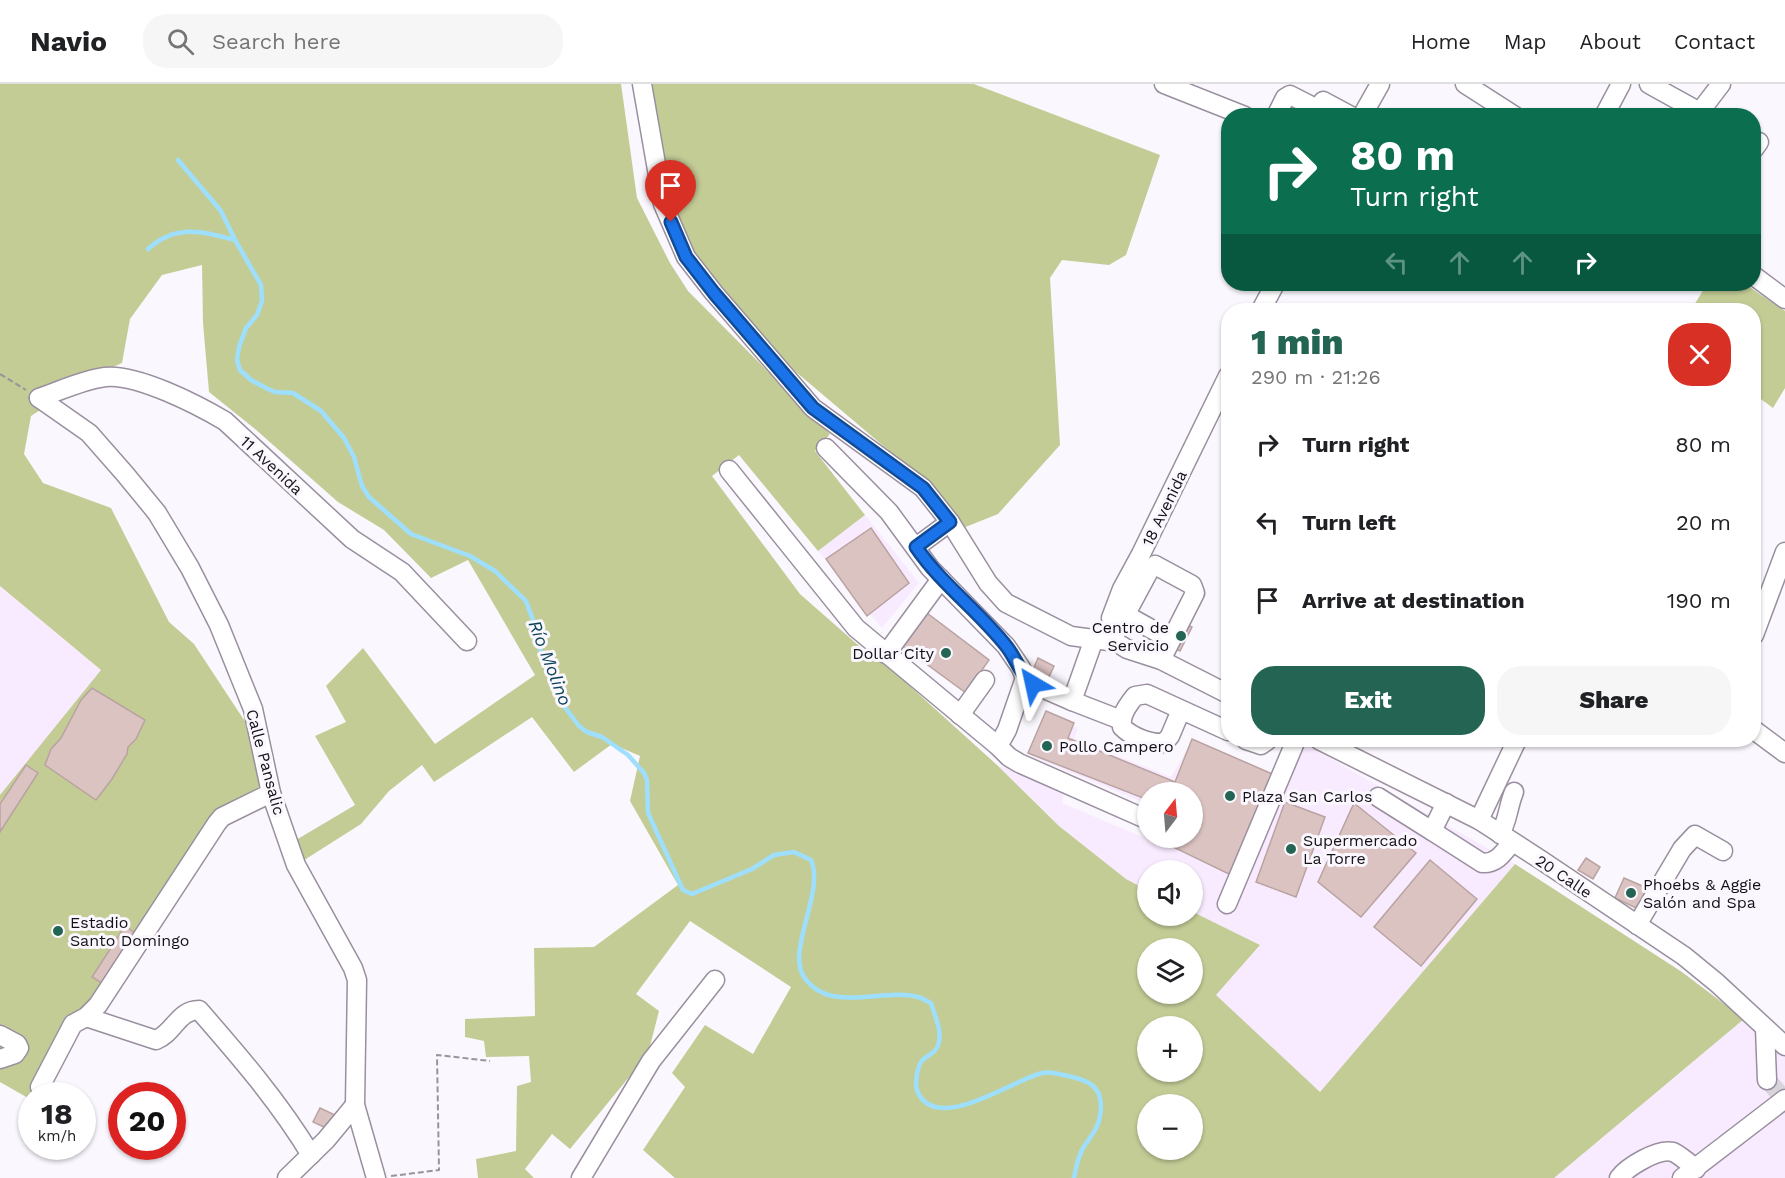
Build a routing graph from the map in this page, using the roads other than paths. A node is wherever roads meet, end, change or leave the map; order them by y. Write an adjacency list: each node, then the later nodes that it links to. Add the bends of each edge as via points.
1 (642, 84): 27 (street, via 663,204 686,257 813,408 923,488)
2 (1164, 84): 10 (street)
3 (1283, 84): 12 (street)
4 (1297, 84): 15 (street)
5 (1380, 84): 16 (street)
6 (1465, 84): 17 (street)
7 (1621, 84): 18 (street)
8 (1649, 84): 19 (street)
9 (1721, 84): 20 (street)
10 (1198, 91): 11 (street)
11 (1230, 108)
12 (1272, 108)
13 (1280, 108): 14 (street, via 1290,95)
14 (1315, 108)
15 (1337, 108)
16 (1366, 108)
17 (1502, 108)
18 (1608, 108)
19 (1692, 108)
20 (1703, 108)
21 (1761, 281): 22 (street)
22 (1785, 299)
23 (1221, 390): 34 (street, 18 Avenida, via 1122,589 1111,618)
24 (39, 398): 36 (street, 11 Avenida, via 108,376 176,395 210,412 225,421 352,539 402,572); 54 (street, Calle Pansalic, via 89,433 157,513 190,568 246,690)
25 (826, 448): 28 (street, via 889,512)
26 (729, 470): 37 (street, via 856,628)
27 (950, 522): 28 (street); 33 (street, via 988,583 1006,603 1071,636)
28 (916, 547): 30 (street)
29 (1785, 552): 32 (street)
30 (941, 579): 37 (street); 39 (street, via 1006,646)
31 (1126, 615): 34 (street); 35 (street); 35 (street, via 1155,565 1191,585 1193,599)
32 (1761, 616)
33 (1094, 639): 34 (street); 42 (street)
34 (1115, 639): 38 (street, via 1127,649)
35 (1171, 640): 38 (street)
36 (467, 641)
37 (886, 654): 44 (street)
38 (1161, 660): 41 (street)
39 (1025, 678): 42 (street); 48 (street)
40 (985, 680): 44 (street)
41 (1221, 690)
42 (1072, 701): 45 (street)
43 (1181, 710): 45 (street, via 1147,694 1135,696); 45 (street, via 1164,743 1127,732); 46 (street)
44 (960, 716): 48 (street)
45 (1121, 720)
46 (1221, 728)
47 (1761, 735): 52 (street)
48 (998, 746): 57 (street, via 1018,763)
49 (1293, 747): 62 (street)
50 (1333, 747): 56 (street, 20 Calle)
51 (1514, 747): 58 (street)
52 (1785, 753)
53 (1514, 792): 60 (street, via 1508,806)
54 (271, 793): 65 (street, via 222,818 98,1005); 73 (street, Calle Pansalic, via 296,865 357,980)
55 (1378, 797): 59 (street)
56 (1446, 803): 58 (street, 20 Calle); 59 (street)
57 (1137, 815)
58 (1479, 820): 60 (street, 20 Calle)
59 (1432, 831): 60 (street, via 1488,864 1494,861)
60 (1506, 838): 63 (street, 20 Calle)
61 (1723, 851): 63 (street, via 1695,835 1682,849)
62 (1227, 904)
63 (1637, 925): 66 (street, 20 Calle, via 1684,956)
64 (715, 980): 78 (street, via 651,1061)
65 (86, 1017): 71 (street, via 73,1024); 74 (street, via 156,1040 164,1037 183,1015 199,1010 269,1091)
66 (1765, 1028): 68 (street, 20 Calle); 70 (street)
67 (0, 1035): 69 (street, via 19,1048 15,1054)
68 (1785, 1046)
69 (0, 1059)
70 (1767, 1080)
71 (43, 1082)
72 (1783, 1097): 75 (street)
73 (355, 1105): 74 (street); 77 (street, Calle Pansalic)
74 (311, 1155): 76 (street)
75 (1689, 1173): 79 (street, via 1673,1152 1660,1153 1626,1169)
76 (287, 1178)
77 (376, 1178)
78 (581, 1178)
79 (1619, 1178)

